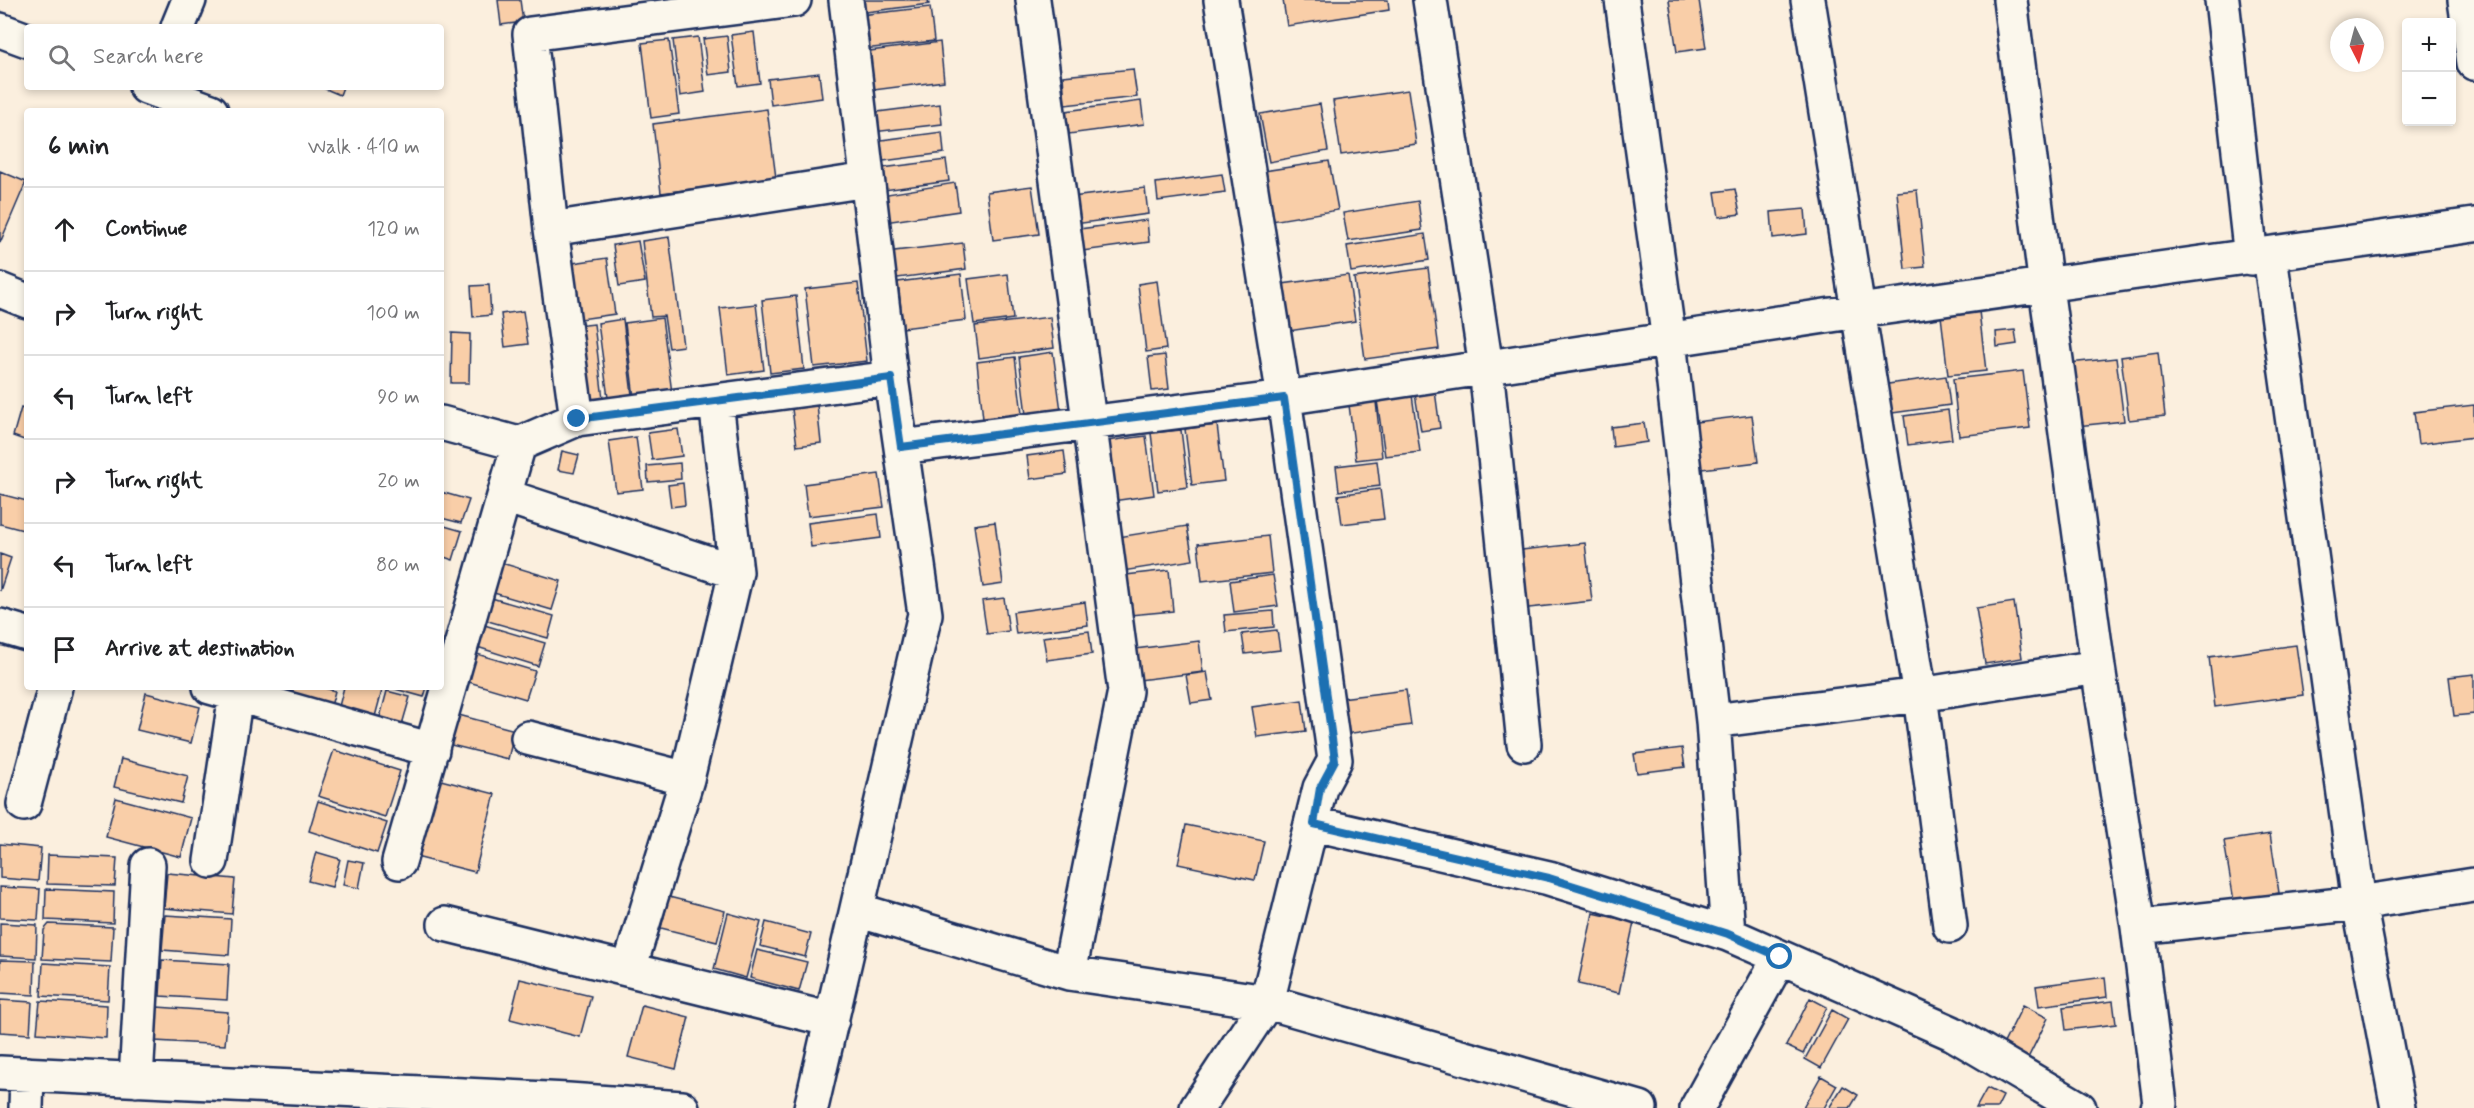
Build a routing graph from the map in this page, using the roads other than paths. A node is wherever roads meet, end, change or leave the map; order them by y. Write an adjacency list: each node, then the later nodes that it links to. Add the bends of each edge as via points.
1 (189, 0): 12 (street)
2 (794, 0): 20 (street, via 530,34)
3 (846, 0): 18 (street)
4 (1033, 0): 33 (street)
5 (1221, 0): 29 (street)
6 (1430, 0): 27 (street)
7 (1622, 0): 26 (street)
8 (1808, 0): 25 (street)
9 (2010, 0): 22 (street)
10 (2222, 0): 21 (street)
11 (2465, 0): 15 (street)
12 (179, 24)
13 (0, 30): 14 (street)
14 (24, 39)
15 (2474, 63)
16 (149, 94): 17 (street)
17 (200, 108)
18 (867, 180): 20 (street); 28 (street)
19 (2474, 225): 21 (street)
20 (551, 229): 31 (street)
21 (2260, 257): 22 (street); 56 (street)
22 (2046, 287): 25 (street); 40 (street)
23 (0, 290): 24 (street)
24 (24, 300)
25 (1858, 311): 26 (street); 44 (street)
26 (1669, 341): 27 (street); 45 (street)
27 (1486, 367): 29 (street); 47 (street)
28 (891, 378): 30 (street); 35 (street)
29 (1284, 398): 33 (street); 51 (street, via 1335,760 1320,788)
30 (716, 402): 31 (street); 37 (street)
31 (577, 419): 34 (street)
32 (444, 424): 34 (street)
33 (1089, 425): 35 (street); 64 (street, via 1125,691)
34 (519, 444): 36 (street)
35 (901, 447): 57 (street, via 925,614)
36 (505, 496): 37 (street); 48 (street)
37 (736, 572): 49 (street)
38 (0, 626): 39 (street)
39 (24, 633)
40 (2098, 667): 44 (street); 60 (street)
41 (55, 690): 50 (street)
42 (227, 690): 52 (street)
43 (230, 690): 48 (street)
44 (1920, 695): 45 (street); 59 (street)
45 (1713, 721): 61 (street)
46 (528, 738): 49 (street)
47 (1524, 744)
48 (432, 750): 53 (street)
49 (687, 779): 63 (street)
50 (24, 804)
51 (1314, 824): 61 (street, via 1549,878); 65 (street)
52 (211, 861)
53 (399, 862)
54 (148, 865): 68 (street)
55 (2474, 885): 56 (street)
56 (2359, 903): 60 (street); 78 (street)
57 (857, 910): 64 (street); 66 (street)
58 (445, 924): 63 (street)
59 (1950, 926)
60 (2138, 927): 77 (street)
61 (1728, 934): 62 (street)
62 (1780, 957): 75 (street); 76 (street, via 1952,1033)
63 (629, 969): 66 (street)
64 (1068, 973): 65 (street)
65 (1267, 1002): 73 (street); 74 (street)
66 (832, 1020): 72 (street)
67 (14, 1074): 68 (street); 70 (street)
68 (136, 1080): 69 (street)
69 (567, 1104): 71 (street)
70 (26, 1108)
71 (682, 1108)
72 (811, 1108)
73 (1197, 1108)
74 (1640, 1108)
75 (1697, 1108)
76 (2079, 1108)
77 (2158, 1108)
78 (2398, 1108)

